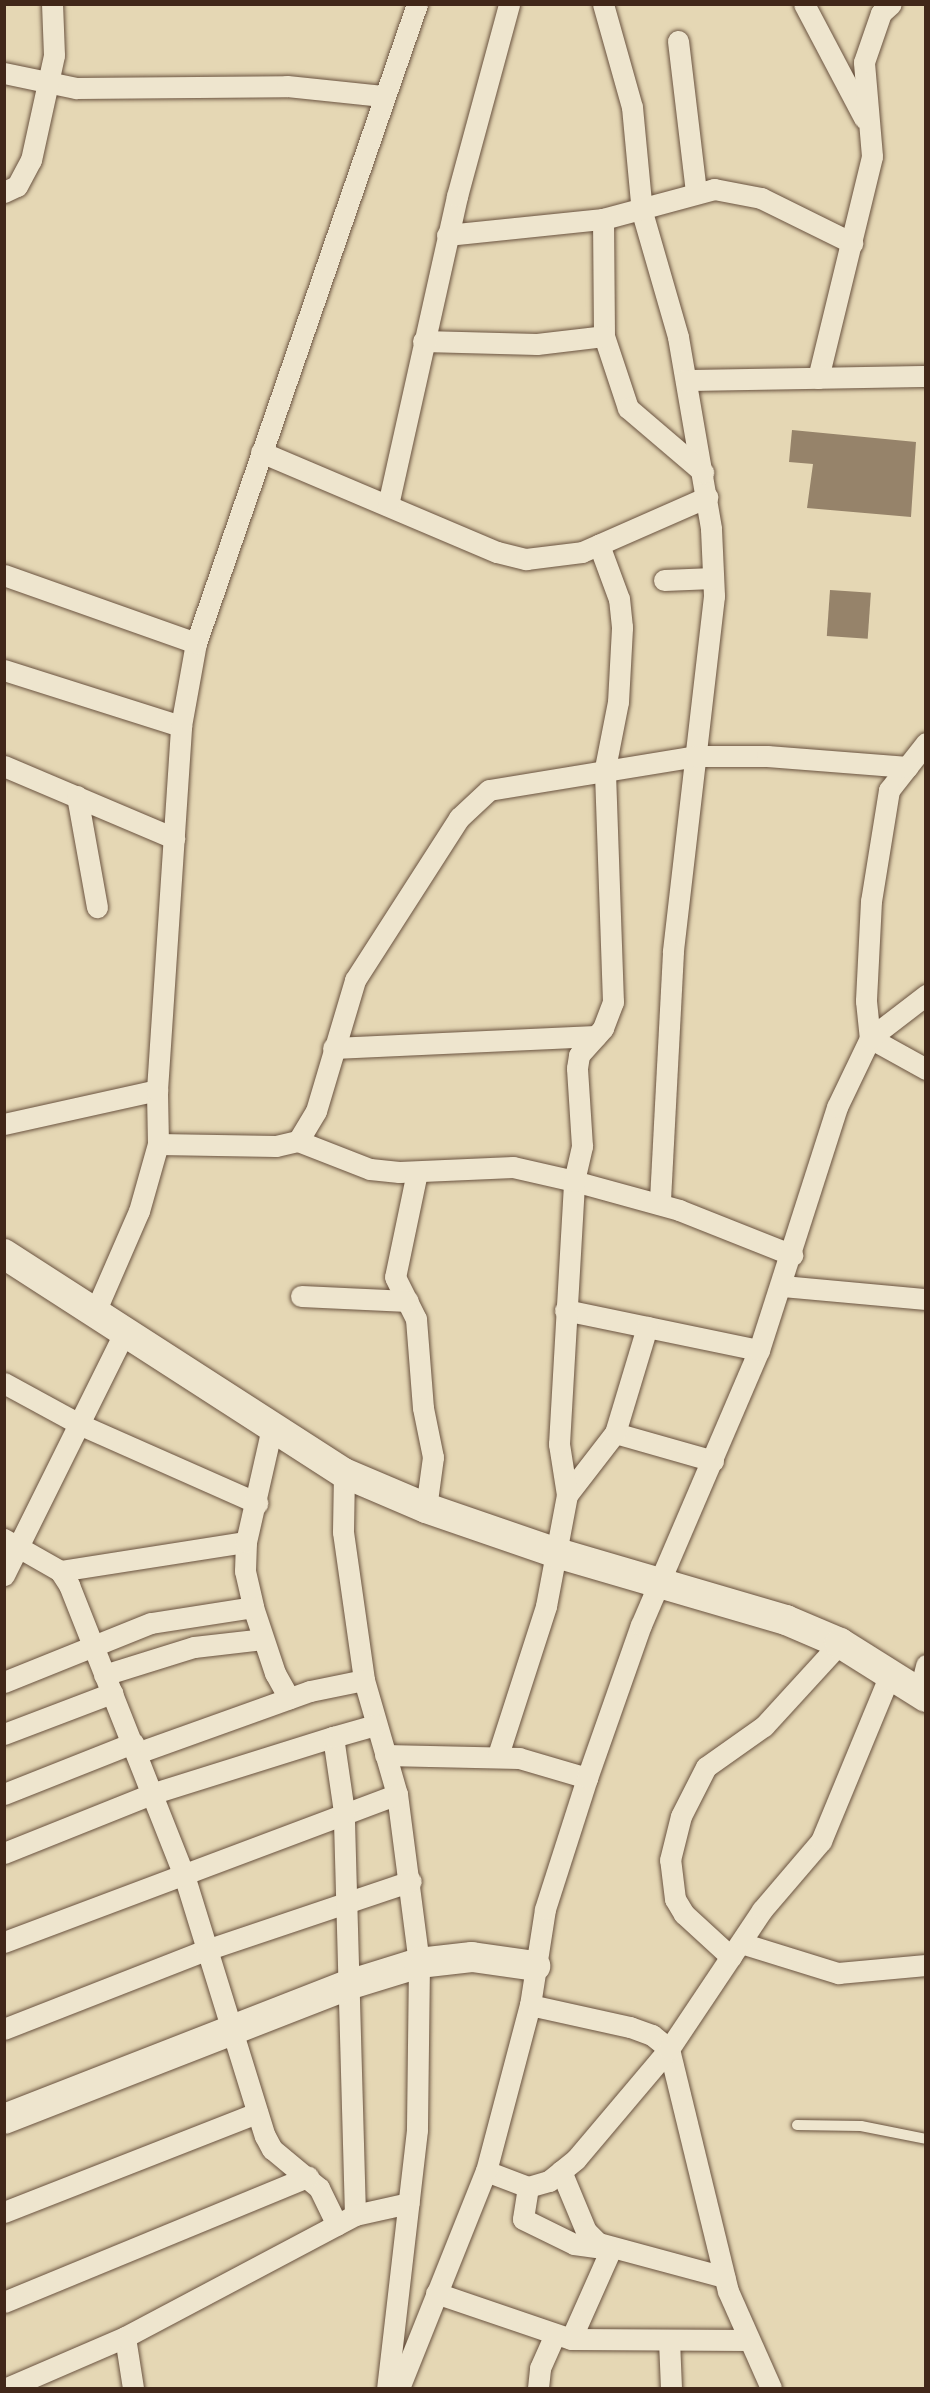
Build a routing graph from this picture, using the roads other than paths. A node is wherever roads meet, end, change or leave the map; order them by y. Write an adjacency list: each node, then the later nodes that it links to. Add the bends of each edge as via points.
1 (52, 4): 9 (street)
2 (417, 4): 10 (street)
3 (509, 4): 16 (street)
4 (603, 4): 14 (street, via 632,107)
5 (804, 4): 11 (street)
6 (891, 4): 11 (street, via 881,14 864,62)
7 (678, 41): 12 (street)
8 (4, 73): 9 (street)
9 (49, 84): 10 (street, via 76,88 287,86); 13 (street, via 30,160 17,186)
10 (382, 96): 23 (street, via 339,238)
11 (872, 133): 17 (street, via 872,156)
12 (696, 191): 14 (street); 17 (street, via 734,191 761,198)
13 (4, 192)
14 (642, 212): 15 (street); 22 (street)
15 (603, 219): 16 (street); 18 (street)
16 (447, 236): 19 (street)
17 (852, 243): 21 (street)
18 (604, 336): 19 (street, via 537,344); 24 (street, via 628,408)
19 (423, 341): 26 (street)
20 (926, 376): 21 (street)
21 (818, 378): 22 (street)
22 (686, 380): 24 (street)
23 (261, 452): 26 (street); 31 (street)
24 (703, 472): 25 (street)
25 (707, 497): 27 (street); 29 (street)
26 (388, 505): 27 (street, via 497,552 526,559 550,559)
27 (599, 545): 38 (street, via 619,599 622,627 618,702)
28 (4, 575): 31 (street)
29 (713, 578): 30 (street); 35 (street)
30 (664, 580)
31 (196, 643): 33 (street)
32 (4, 670): 33 (street)
33 (181, 726): 40 (street)
34 (926, 743): 37 (street)
35 (697, 756): 37 (street, via 767,756); 38 (street); 53 (street, via 674,952)
36 (4, 766): 39 (street)
37 (908, 767): 44 (street, via 889,790 877,855 868,941)
38 (605, 768): 43 (street, via 613,1002); 45 (street, via 511,783 489,790 471,805 356,980)
39 (77, 796): 40 (street); 41 (street)
40 (174, 838): 47 (street)
41 (97, 907)
42 (926, 995): 44 (street)
43 (596, 1036): 45 (street); 52 (street, via 584,1047 577,1068 582,1146)
44 (870, 1038): 46 (street); 55 (street, via 837,1107)
45 (333, 1048): 49 (street, via 316,1111)
46 (926, 1069)
47 (157, 1090): 48 (street); 50 (street)
48 (4, 1124)
49 (298, 1141): 50 (street, via 276,1146); 51 (street, via 370,1169)
50 (158, 1144): 61 (street, via 139,1211)
51 (417, 1172): 52 (street, via 513,1167); 59 (street, via 395,1277)
52 (574, 1181): 53 (street); 60 (street)
53 (660, 1204): 55 (street)
54 (4, 1254): 61 (street)
55 (792, 1255): 56 (street)
56 (782, 1286): 58 (street); 64 (street)
57 (301, 1296): 59 (street)
58 (926, 1299)
59 (408, 1301): 73 (street, via 416,1319 423,1408 433,1457)
60 (565, 1310): 62 (street); 71 (street, via 559,1444)
61 (95, 1312): 63 (street)
62 (647, 1327): 64 (street); 68 (street)
63 (125, 1331): 66 (street); 67 (street)
64 (759, 1350): 69 (street)
65 (4, 1383): 66 (street)
66 (81, 1425): 72 (street); 75 (street)
67 (272, 1428): 70 (street); 72 (street)
68 (615, 1433): 69 (street); 71 (street)
69 (713, 1461): 79 (street)
70 (344, 1473): 73 (street); 86 (street, via 343,1532)
71 (567, 1495): 76 (street)
72 (257, 1503): 74 (street)
73 (426, 1508): 76 (street)
74 (246, 1542): 77 (street); 80 (street, via 245,1571)
75 (12, 1544): 77 (street); 78 (street)
76 (557, 1553): 79 (street); 96 (street, via 525,1678)
77 (60, 1571): 83 (street)
78 (4, 1575)
79 (658, 1585): 82 (street, via 786,1620); 97 (street)
80 (253, 1607): 81 (street); 83 (street, via 151,1623)
81 (263, 1640): 88 (street, via 194,1647); 90 (street)
82 (840, 1643): 85 (street); 108 (street, via 764,1726 706,1767 681,1816 670,1860 675,1899 684,1914)
83 (92, 1647): 87 (street); 88 (street)
84 (926, 1665): 89 (street)
85 (889, 1677): 89 (street); 108 (street, via 820,1841 777,1891)
86 (364, 1680): 90 (street); 91 (street)
87 (4, 1682)
88 (108, 1684): 92 (street); 94 (street)
89 (922, 1695)
90 (289, 1698): 94 (street)
91 (375, 1725): 93 (street); 95 (street)
92 (4, 1734)
93 (333, 1737): 98 (street); 101 (street)
94 (135, 1748): 98 (street); 99 (street)
95 (385, 1755): 96 (street); 100 (street)
96 (498, 1755): 97 (street, via 550,1765)
97 (587, 1778): 111 (street, via 545,1908)
98 (154, 1793): 102 (street); 103 (street)
99 (4, 1794)
100 (397, 1794): 101 (street); 104 (street)
101 (344, 1812): 103 (street); 105 (street)
102 (5, 1850)
103 (184, 1875): 106 (street); 107 (street)
104 (411, 1881): 105 (street); 109 (street)
105 (347, 1901): 107 (street); 112 (street)
106 (4, 1942)
107 (206, 1950): 114 (street); 115 (street)
108 (736, 1950): 110 (street, via 838,1973); 116 (street)
109 (419, 1963): 111 (street, via 472,1957); 112 (street); 125 (street, via 417,2130)
110 (926, 1965)
111 (535, 1966): 113 (street)
112 (348, 1985): 115 (street); 127 (street)
113 (530, 2005): 116 (street, via 630,2027 663,2042); 121 (street)
114 (4, 2029)
115 (234, 2031): 117 (street); 118 (street)
116 (669, 2049): 122 (street); 129 (street)
117 (257, 2113): 123 (street, via 272,2149); 126 (street)
118 (4, 2119)
119 (796, 2125): 120 (lane, via 861,2126)
120 (926, 2139)
121 (486, 2170): 124 (street); 130 (street)
122 (561, 2171): 124 (street, via 541,2186); 128 (street, via 586,2231)
123 (308, 2177): 127 (street); 131 (street)
124 (528, 2187): 128 (street, via 523,2219 574,2244)
125 (409, 2203): 127 (street); 138 (street, via 390,2332)
126 (4, 2212)
127 (346, 2220): 132 (street)
128 (611, 2249): 129 (street); 133 (street)
129 (724, 2277): 135 (street)
130 (435, 2293): 133 (street); 139 (street)
131 (4, 2302)
132 (124, 2337): 136 (street); 137 (street)
133 (562, 2338): 134 (street); 140 (street, via 540,2368)
134 (669, 2340): 135 (street); 141 (street)
135 (748, 2340): 142 (street)
136 (7, 2388)
137 (133, 2388)
138 (387, 2388)
139 (399, 2388)
140 (538, 2388)
141 (671, 2388)
142 (771, 2388)

